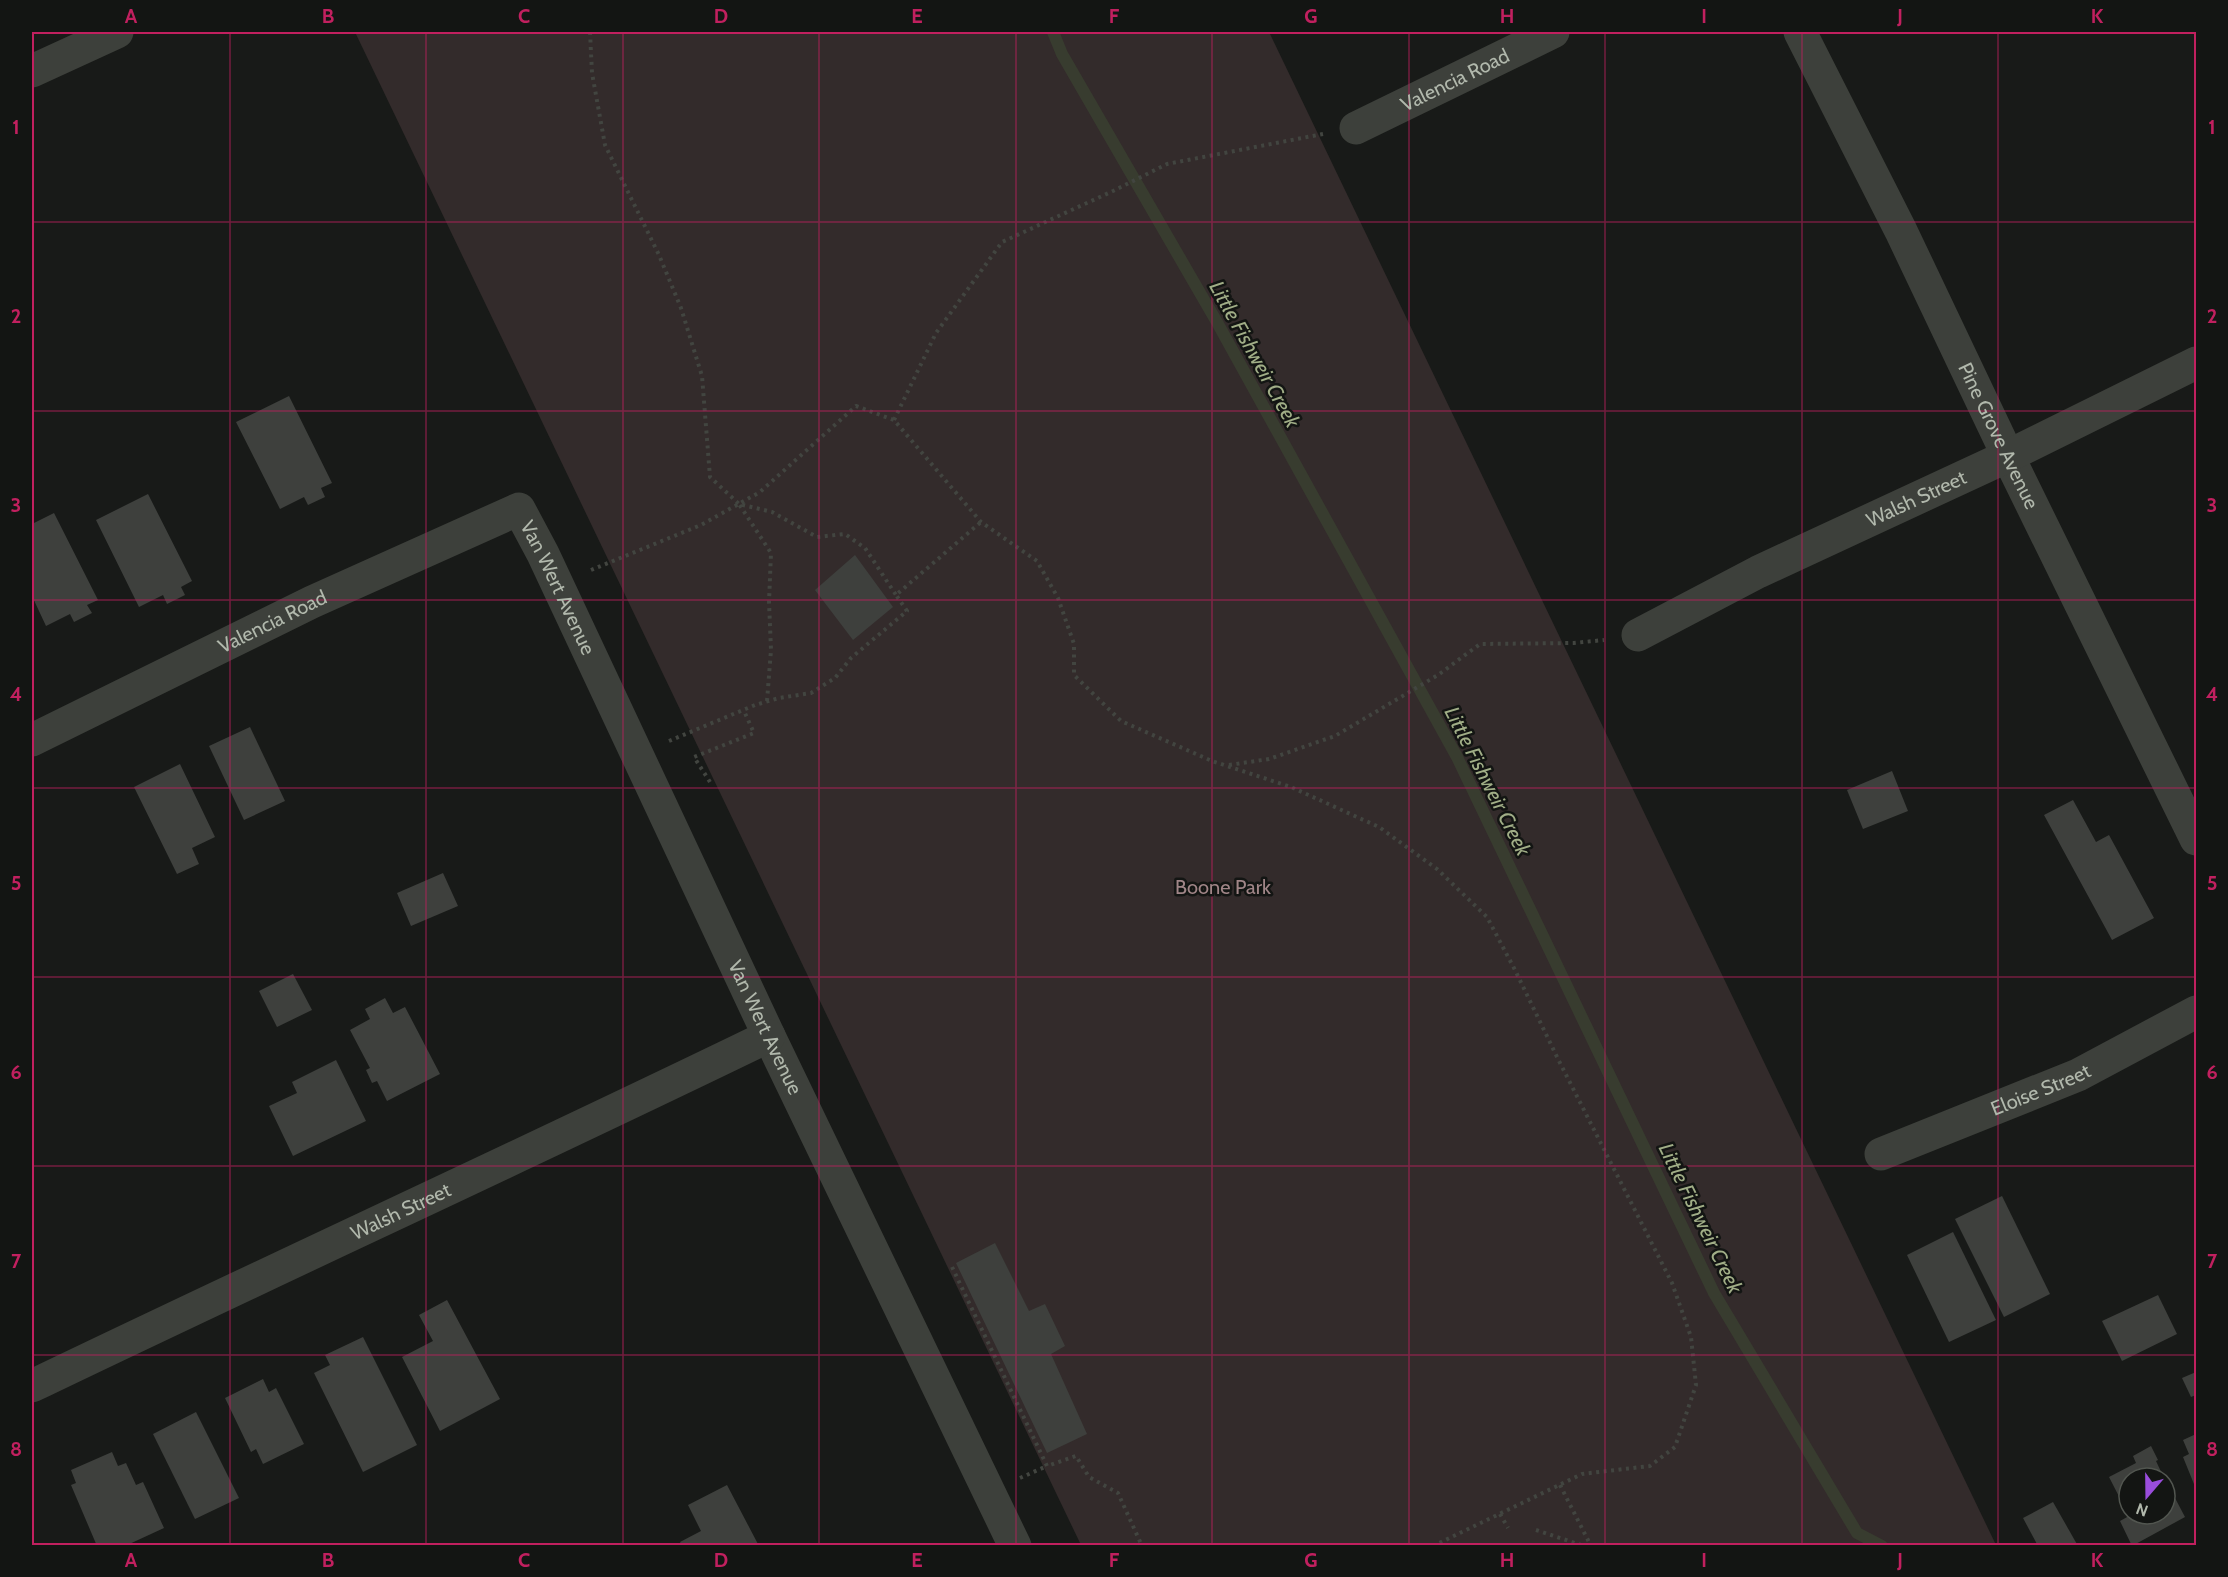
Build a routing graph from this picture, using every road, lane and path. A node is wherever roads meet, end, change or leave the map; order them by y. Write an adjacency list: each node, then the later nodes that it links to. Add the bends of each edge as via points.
1 (117, 32): 5 (street)
2 (590, 32): 10 (path, via 592,73 605,145 681,308 702,376 710,477)
3 (1553, 32): 6 (street, Valencia Road)
4 (1800, 32): 9 (street, Pine Grove Avenue, via 1901,231)
5 (32, 71)
6 (1356, 128): 8 (path, via 1167,164 1002,242 936,333)
7 (2196, 363): 9 (street, Walsh Street)
8 (894, 420): 10 (path, via 856,406 760,492); 12 (path)
9 (2008, 456): 15 (street, Walsh Street, via 1758,572); 22 (street, Pine Grove Avenue)
10 (739, 504): 13 (path, via 701,525); 14 (path, via 772,512 817,537 845,534 865,548); 16 (path, via 771,553)
11 (519, 509): 13 (street, Van Wert Avenue); 18 (street, Valencia Road, via 312,602)
12 (981, 522): 14 (path); 20 (path, via 1037,561 1058,598 1074,644 1074,675 1121,721)
13 (557, 585): 19 (street, Van Wert Avenue)
14 (896, 596): 16 (path, via 907,611 851,658 835,678 811,693)
15 (1638, 635): 20 (path, via 1574,643 1479,644 1438,675 1335,736 1269,759)
16 (767, 701): 17 (path)
17 (744, 711): 19 (path); 21 (path, via 754,733 694,757)
18 (32, 740)
19 (637, 755): 24 (street, Van Wert Avenue)
20 (1227, 766): 28 (path, via 1291,787 1379,827 1437,869 1486,917 1672,1283 1691,1337 1696,1385 1675,1447 1650,1466 1582,1474)
21 (710, 782)
22 (2196, 839)
23 (2196, 1012): 25 (street, Eloise Street, via 2078,1075)
24 (769, 1036): 27 (street, Walsh Street); 32 (street, Van Wert Avenue)
25 (1881, 1154)
26 (952, 1267): 33 (path, via 1047,1466 1076,1456 1089,1477 1118,1493)
27 (32, 1386)
28 (1560, 1485): 29 (path); 36 (path)
29 (1500, 1514): 30 (path); 34 (path)
30 (1508, 1527)
31 (1536, 1530): 35 (path)
32 (1015, 1545)
33 (1142, 1545)
34 (1433, 1545)
35 (1584, 1545)
36 (1591, 1545)

